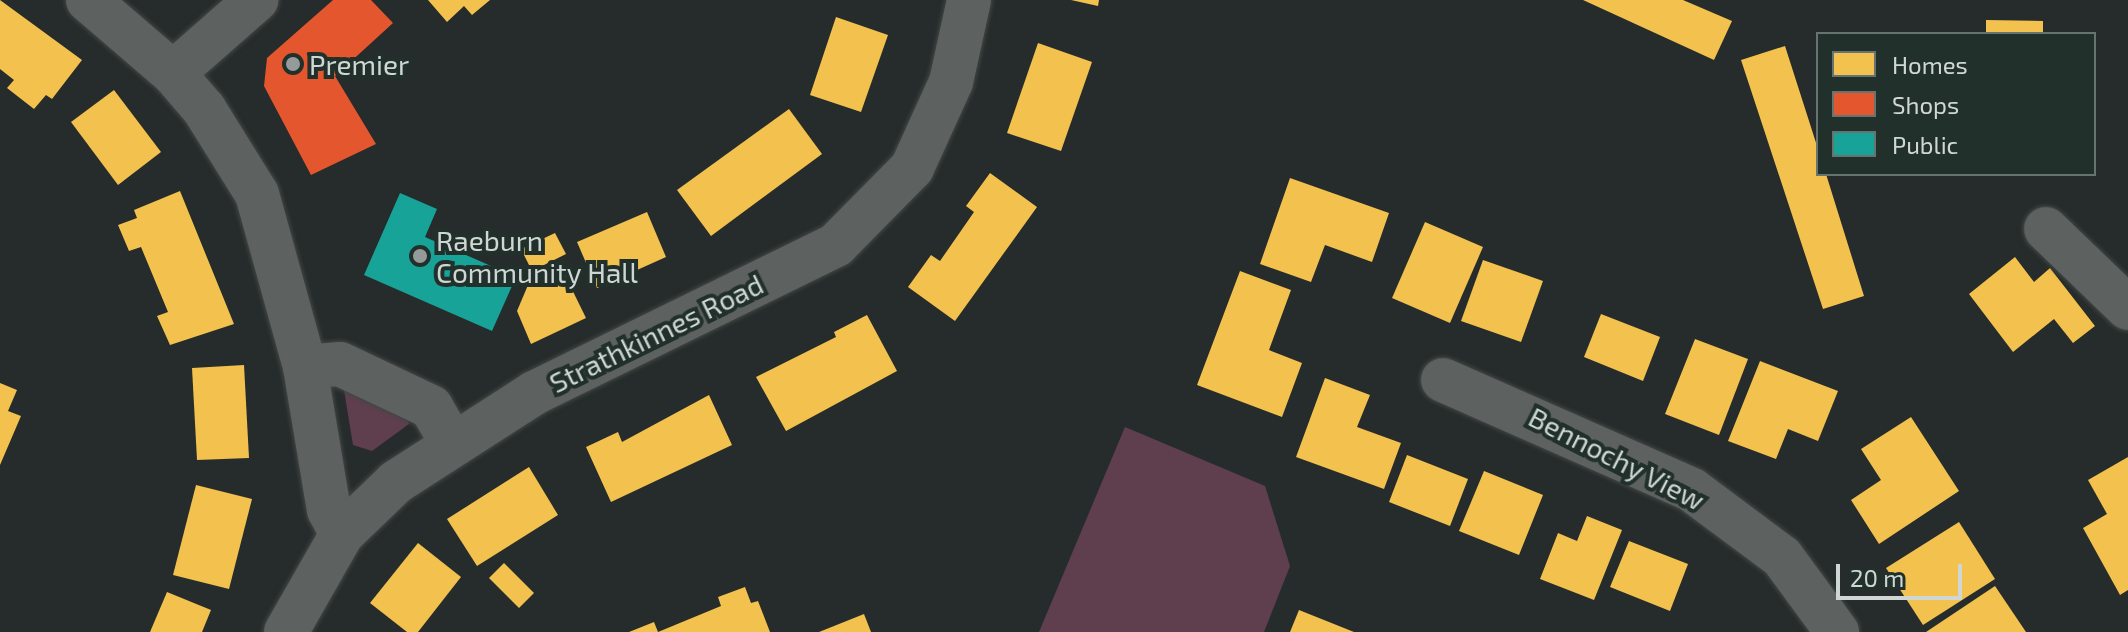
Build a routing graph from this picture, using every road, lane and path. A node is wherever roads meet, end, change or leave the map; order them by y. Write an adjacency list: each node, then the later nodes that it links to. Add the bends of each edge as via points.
1 (88, 0): 4 (street)
2 (256, 0): 4 (street)
3 (969, 0): 9 (street, Strathkinnes Road, via 951,82 912,168 836,245 534,393)
4 (173, 73): 7 (street, via 204,109 257,194)
5 (2046, 229): 6 (street)
6 (2128, 308)
7 (305, 367): 9 (street, via 340,364 431,407); 10 (street, via 329,510)
8 (1443, 380): 12 (street, Bennochy View, via 1517,408 1692,490 1782,557)
9 (452, 443): 10 (street, Strathkinnes Road, via 396,482)
10 (342, 534): 11 (street, Strathkinnes Road)
11 (286, 632)
12 (1837, 632)

